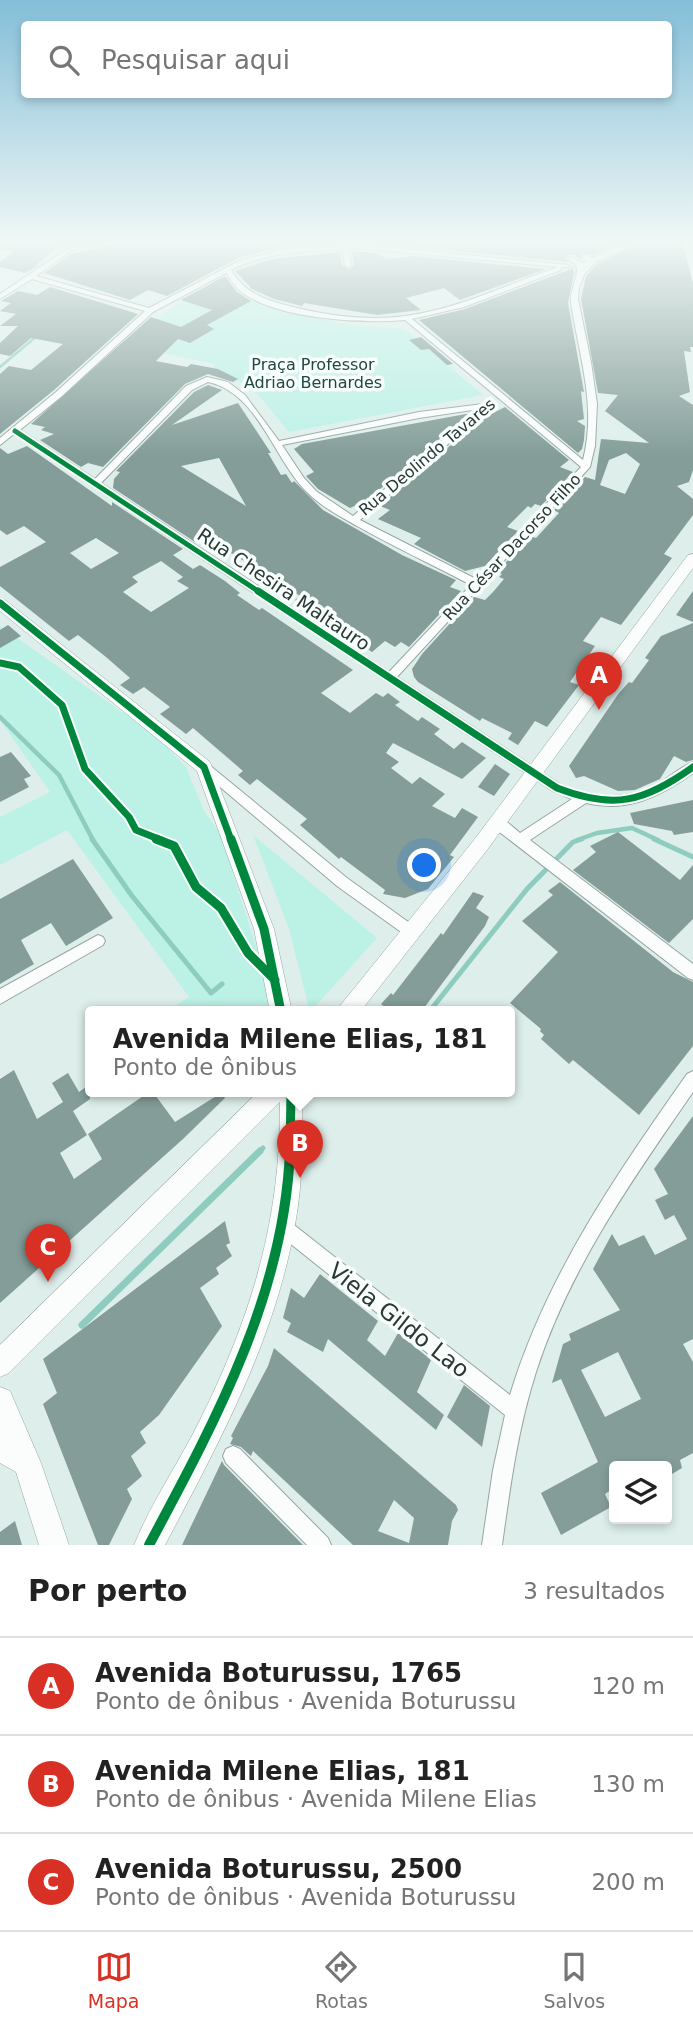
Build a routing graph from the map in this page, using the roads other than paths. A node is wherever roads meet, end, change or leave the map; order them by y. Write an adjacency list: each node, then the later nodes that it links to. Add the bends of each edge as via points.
1 (147, 313): 8 (street)
2 (322, 313): 5 (street, via 372,321)
3 (427, 313): 5 (street)
4 (576, 313): 11 (street, Rua César Dacorso Filho, via 594,416)
5 (407, 318): 6 (street)
6 (499, 396): 7 (street, Rua Deolindo Tavares); 11 (street)
7 (487, 405): 10 (street); 13 (street, Rua Deolindo Tavares)
8 (15, 431): 9 (street); 12 (street, Rua Chesira Maltauro)
9 (0, 442)
10 (276, 443): 12 (street, via 246,400 220,381 203,379); 13 (street, via 311,492)
11 (586, 467): 15 (street, Rua César Dacorso Filho)
12 (96, 483): 17 (street, Rua Chesira Maltauro)
13 (355, 519): 15 (street)
14 (693, 558): 20 (main road)
15 (478, 584): 17 (street, Rua César Dacorso Filho)
16 (0, 603): 18 (main road)
17 (390, 678): 20 (street, Rua Chesira Maltauro)
18 (204, 767): 24 (street, via 342,882); 28 (main road, via 264,929)
19 (693, 767): 21 (street, via 650,795 628,801)
20 (534, 775): 21 (street, Rua Chesira Maltauro); 22 (main road)
21 (582, 799): 23 (street)
22 (498, 822): 23 (street); 24 (main road)
23 (525, 842): 26 (street)
24 (413, 933): 29 (main road)
25 (99, 942): 27 (street)
26 (693, 972)
27 (0, 997)
28 (280, 1006)
29 (351, 1006)
30 (693, 1079): 36 (street, via 586,1237 534,1350)
31 (269, 1097): 34 (main road)
32 (291, 1097): 33 (main road)
33 (283, 1227): 36 (street, Viela Gildo Lao); 42 (main road, via 241,1361)
34 (0, 1364)
35 (0, 1401): 39 (main road)
36 (516, 1412): 40 (street)
37 (0, 1448): 39 (main road)
38 (233, 1456): 43 (street)
39 (27, 1463): 41 (main road)
40 (494, 1542)
41 (54, 1545)
42 (149, 1545)
43 (321, 1545)

